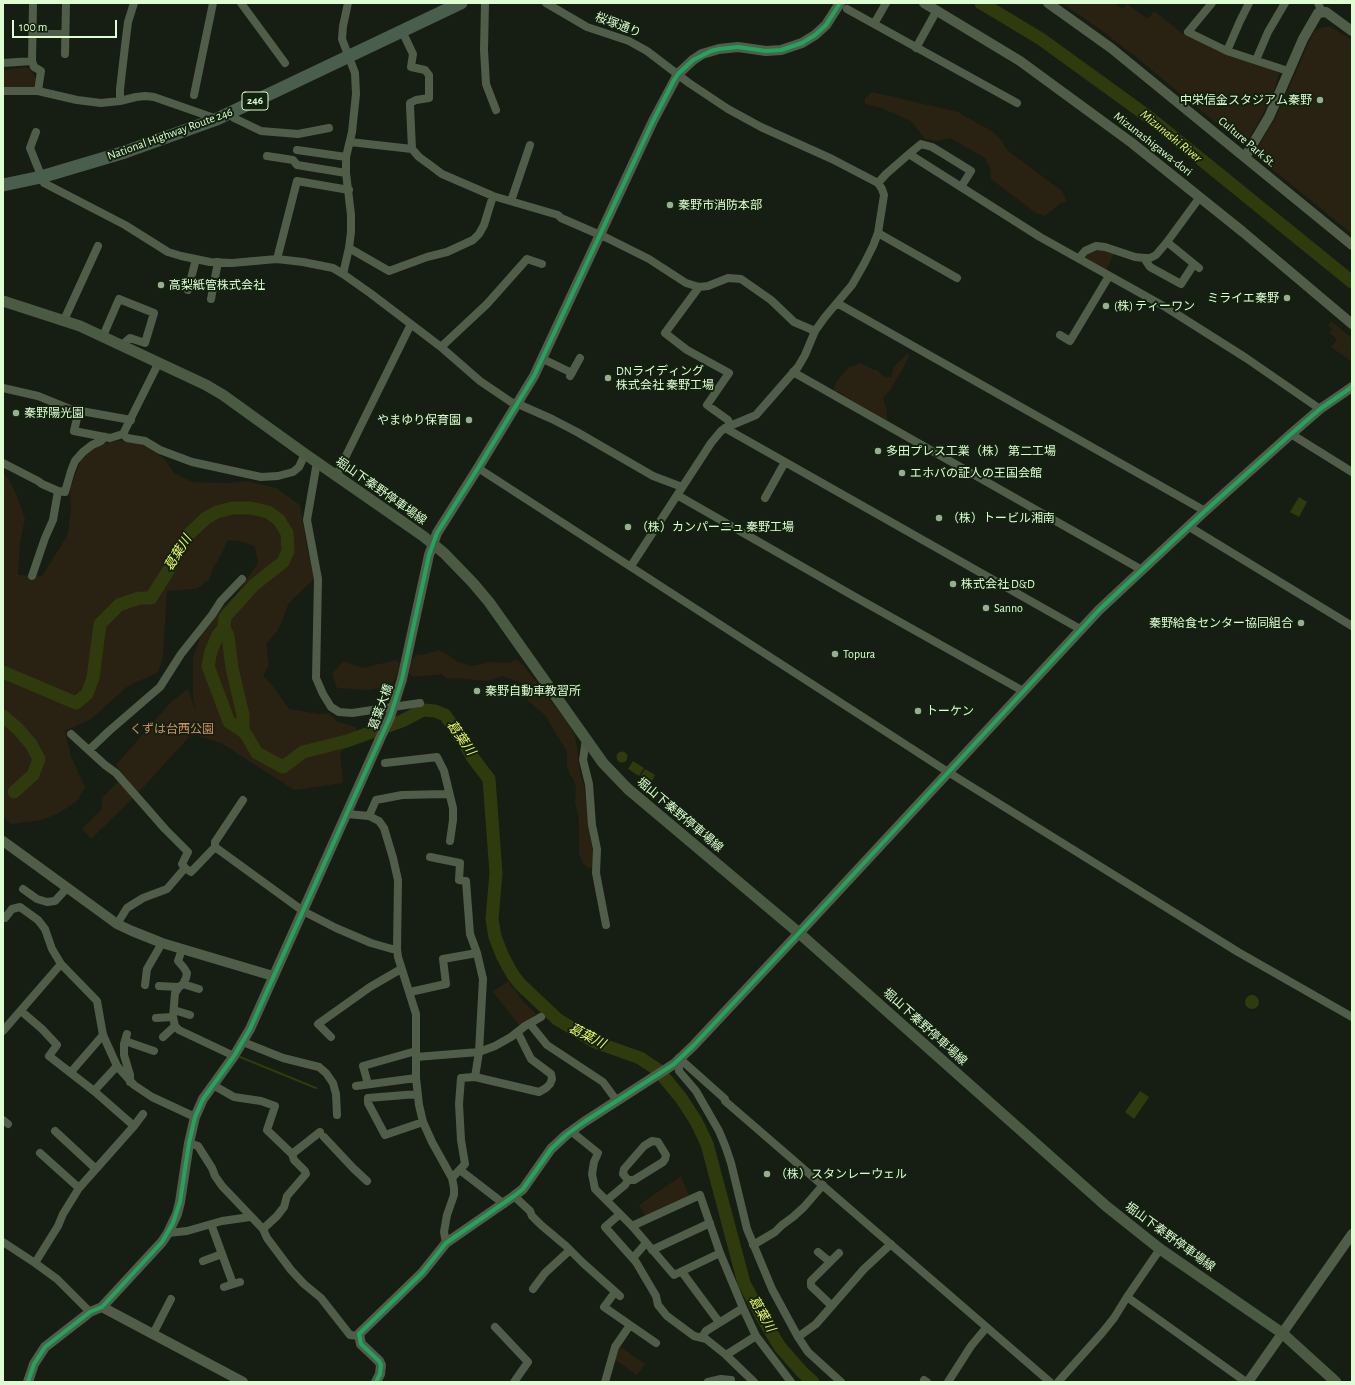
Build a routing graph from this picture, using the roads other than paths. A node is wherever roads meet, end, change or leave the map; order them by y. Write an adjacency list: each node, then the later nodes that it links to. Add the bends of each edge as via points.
1 (34, 3): 22 (street)
2 (66, 3): 23 (street)
3 (134, 3): 37 (street, via 128,22)
4 (213, 3): 36 (street)
5 (241, 3): 31 (street)
6 (348, 3): 27 (street, via 342,39)
7 (461, 3): 20 (highway, National Highway Route 246 / 246)
8 (485, 3): 39 (street, via 486,84)
9 (546, 3): 33 (street, 桜塚通り, via 587,27 629,41)
10 (886, 3): 19 (street)
11 (924, 3): 18 (street, Mizunashigawa-dori)
12 (1048, 3): 52 (street, Culture Park St., via 1111,48)
13 (1212, 3): 25 (street, via 1188,32)
14 (1249, 3): 25 (street)
15 (1284, 3): 28 (street)
16 (844, 6): 19 (street); 33 (street, 葛葉大橋, via 815,35 802,43 780,50 719,49 702,54)
17 (1320, 8): 21 (street); 32 (street)
18 (937, 10): 24 (street); 61 (street, Mizunashigawa-dori, via 1020,61 1132,143)
19 (874, 24): 24 (street)
20 (402, 31): 27 (highway, National Highway Route 246 / 246); 47 (street, via 413,54 411,67 425,70 429,75 429,98 410,103)
21 (1352, 31)
22 (33, 34): 23 (street); 29 (street)
23 (65, 34): 26 (street)
24 (916, 48): 38 (street)
25 (1227, 51): 28 (street)
26 (65, 54)
27 (349, 57): 40 (highway, National Highway Route 246 / 246); 45 (street, via 355,73 356,94)
28 (1256, 60): 32 (street)
29 (32, 61): 30 (street); 34 (street, via 34,67 41,71)
30 (3, 63)
31 (285, 63)
32 (1288, 71): 52 (street, via 1269,117)
33 (678, 74): 56 (street, 桜塚通り, via 728,109); 64 (street, 葛葉大橋, via 653,121)
34 (38, 90): 35 (street); 37 (street, via 93,103)
35 (3, 91)
36 (194, 95)
37 (120, 101): 41 (street, via 136,97 154,97)
38 (1017, 103)
39 (496, 110)
40 (230, 112): 41 (highway, National Highway Route 246 / 246); 44 (street, via 234,118 261,131)
41 (217, 119): 55 (highway, National Highway Route 246 / 246, via 125,152)
42 (329, 128): 44 (street)
43 (36, 132): 55 (street, via 30,148)
44 (298, 134): 48 (street)
45 (348, 139): 47 (street); 51 (street)
46 (530, 145): 62 (street)
47 (412, 149): 60 (street, via 442,174)
48 (297, 150): 51 (street); 53 (street)
49 (909, 154): 56 (street); 58 (street); 58 (street, via 921,144 932,147 971,171)
50 (267, 156): 53 (street)
51 (346, 157): 54 (street)
52 (1245, 157): 66 (street, Culture Park St.)
53 (293, 160): 54 (street, via 297,165)
54 (346, 173): 59 (street)
55 (41, 177): 57 (highway, National Highway Route 246 / 246); 71 (street, via 44,184 125,225 168,252)
56 (878, 183): 63 (street, via 884,195)
57 (3, 185)
58 (961, 187): 69 (street, via 1040,237)
59 (349, 190): 68 (street); 72 (street, via 297,181)
60 (493, 196): 62 (street); 68 (street, via 479,234 473,240 447,252 389,271)
61 (1200, 198): 65 (street); 85 (street, Mizunashigawa-dori)
62 (511, 201): 64 (street, via 558,215)
63 (878, 233): 77 (street); 82 (street, via 852,285)
64 (601, 235): 78 (street, via 686,283); 92 (street, 葛葉大橋)
65 (1167, 242): 70 (street, via 1156,255); 70 (street, via 1197,266 1181,284 1150,267)
66 (1352, 245)
67 (98, 246): 83 (street)
68 (349, 248): 75 (street)
69 (1079, 258): 70 (street, via 1096,246); 76 (street)
70 (1144, 258)
71 (196, 259): 73 (street); 79 (street)
72 (277, 259): 73 (street); 75 (street, via 320,264)
73 (218, 262): 80 (street)
74 (542, 264): 90 (street, via 527,259 487,304)
75 (343, 274): 84 (street)
76 (1110, 276): 87 (street, via 1070,341); 98 (street, via 1240,354)
77 (957, 278)
78 (699, 287): 86 (street, via 728,278 741,279 771,300 794,322); 101 (street, via 665,333 687,350 729,374 707,404 728,420)
79 (188, 290)
80 (211, 300)
81 (3, 301): 83 (main road, 堀山下秦野停車場線)
82 (837, 303): 86 (street); 116 (street)
83 (64, 320): 88 (main road, 堀山下秦野停車場線)
84 (411, 324): 90 (street); 111 (street)
85 (1352, 324)
86 (815, 331): 94 (street, via 805,355)
87 (1060, 335)
88 (103, 336): 89 (main road, 堀山下秦野停車場線); 89 (street, via 119,299 154,313 145,342 130,338)
89 (122, 345): 93 (main road, 堀山下秦野停車場線)
90 (441, 347): 97 (street, via 480,381)
91 (580, 358): 92 (street, via 571,375)
92 (543, 359): 97 (street, 葛葉大橋)
93 (159, 362): 100 (street); 105 (main road, 堀山下秦野停車場線, via 223,395)
94 (793, 372): 101 (street, via 756,415); 120 (street)
95 (1352, 387): 98 (street)
96 (3, 388): 99 (street, via 38,396)
97 (518, 404): 109 (street, 葛葉大橋); 112 (street, via 577,432 653,476)
98 (1320, 409): 103 (street)
99 (79, 410): 100 (street); 104 (street, via 74,431)
100 (131, 420): 102 (street)
101 (728, 427): 107 (street); 112 (street, via 711,443)
102 (123, 434): 104 (street); 105 (street, via 127,438 145,441 192,462 261,477 293,472 299,468)
103 (1291, 434): 110 (street); 116 (street)
104 (104, 437): 113 (street, via 75,461 65,492)
105 (304, 454): 106 (main road, 堀山下秦野停車場線)
106 (316, 462): 111 (main road, 堀山下秦野停車場線); 126 (street, via 307,520 318,579 316,678 331,707 339,712 352,713)
107 (784, 462): 115 (street); 124 (street)
108 (3, 463): 113 (street)
109 (478, 468): 118 (street, 葛葉大橋); 119 (street)
110 (1352, 472)
111 (336, 476): 118 (main road, 堀山下秦野停車場線)
112 (682, 487): 114 (street)
113 (58, 491): 121 (street, via 53,520)
114 (677, 495): 119 (street); 125 (street)
115 (765, 498)
116 (1205, 511): 117 (street)
117 (1188, 526): 120 (street); 123 (street)
118 (432, 544): 128 (main road, 堀山下秦野停車場線, via 444,553 489,602); 134 (street, 葛葉大橋, bridge, via 402,678 390,717)
119 (631, 566): 131 (street)
120 (1142, 570): 124 (street)
121 (32, 576)
122 (242, 579): 129 (street, via 221,601 181,654 160,688)
123 (1352, 626)
124 (1080, 629): 125 (street)
125 (1023, 691): 131 (street)
126 (420, 703)
127 (71, 734): 129 (street)
128 (586, 738): 146 (street, via 583,760 589,784 597,849 596,873); 147 (main road, 堀山下秦野停車場線, via 628,789)
129 (88, 750): 140 (street, via 119,777 188,852 182,864)
130 (385, 763): 132 (street, via 437,757 444,771)
131 (948, 772): 147 (street); 164 (street, via 1199,929)
132 (448, 794): 135 (street, via 402,795 376,800); 136 (street, via 453,808)
133 (243, 800): 138 (street, via 215,842)
134 (347, 814): 135 (street); 143 (street, 葛葉大橋)
135 (369, 816): 150 (street, via 379,821 384,828 394,858 398,880)
136 (450, 841)
137 (3, 842): 141 (street)
138 (215, 847): 140 (street, via 191,872); 143 (street)
139 (430, 857): 151 (street, via 460,863 459,880 466,881 470,934)
140 (185, 868): 145 (street, via 167,889 143,898 127,908)
141 (67, 888): 142 (street, via 55,901 48,902 37,899); 145 (street)
142 (23, 889)
143 (303, 911): 150 (street, via 371,943); 154 (street, 葛葉大橋)
144 (3, 916): 152 (street, via 5,918 12,909 20,907 38,920 45,929)
145 (117, 924): 148 (street)
146 (606, 925)
147 (799, 933): 178 (street); 223 (main road, 堀山下秦野停車場線, via 1106,1206)
148 (162, 943): 149 (street); 155 (street, via 147,969)
149 (182, 949): 154 (street); 157 (street, via 178,961 187,973)
150 (396, 949): 153 (street)
151 (477, 953): 159 (street, via 443,960 446,984); 175 (street, via 483,979)
152 (61, 964): 160 (street); 170 (street, via 97,1001)
153 (401, 969): 159 (street); 172 (street, via 370,987 318,1024)
154 (273, 976): 173 (street, 葛葉大橋)
155 (145, 985)
156 (159, 986): 157 (street)
157 (181, 986): 158 (street); 161 (street, via 175,993)
158 (199, 989)
159 (410, 992): 176 (street, via 416,1014)
160 (21, 1011): 168 (street); 180 (street, via 57,1045 49,1056)
161 (174, 1013): 162 (street); 165 (street); 167 (street)
162 (190, 1015)
163 (541, 1017): 166 (street)
164 (1352, 1017)
165 (156, 1018)
166 (530, 1024): 169 (street); 189 (street, via 547,1045 603,1082)
167 (175, 1026): 171 (street); 177 (street)
168 (3, 1031)
169 (518, 1033): 175 (street); 181 (street, via 531,1059 551,1074 552,1079 546,1088 536,1092)
170 (103, 1035): 179 (street); 180 (street)
171 (163, 1037)
172 (331, 1037)
173 (243, 1042): 177 (street, 葛葉大橋); 191 (street, via 283,1058 319,1067 333,1083)
174 (148, 1051): 183 (street, via 126,1037 124,1055)
175 (479, 1052): 176 (street); 181 (street)
176 (416, 1054): 182 (street); 184 (street, via 363,1066)
177 (234, 1056): 185 (street, 葛葉大橋)
178 (677, 1061): 189 (street); 205 (street, via 725,1099); 222 (street, via 679,1071 696,1091 719,1131)
179 (117, 1066): 183 (street); 187 (street)
180 (71, 1072): 187 (street)
181 (475, 1077): 201 (street, via 461,1078 459,1104 465,1164)
182 (416, 1078): 184 (street); 188 (street)
183 (130, 1082): 192 (street)
184 (368, 1084): 186 (street)
185 (213, 1086): 192 (street, 葛葉大橋, via 203,1099); 199 (street, via 234,1097 275,1106 267,1130)
186 (356, 1086)
187 (94, 1091): 194 (street)
188 (417, 1094): 193 (street); 193 (street, via 368,1098 368,1103 384,1135)
189 (617, 1101): 196 (street)
190 (142, 1114): 194 (street)
191 (336, 1115)
192 (195, 1117): 197 (street, 葛葉大橋)
193 (423, 1122): 202 (street)
194 (134, 1126): 200 (street)
195 (55, 1131): 200 (street)
196 (572, 1132): 207 (street, via 551,1149); 208 (street, via 598,1153 592,1174 594,1189)
197 (189, 1143): 211 (street, via 198,1146 219,1181); 216 (street, 葛葉大橋, via 180,1202)
198 (40, 1153): 206 (street)
199 (292, 1154): 204 (street, via 322,1134); 215 (street, via 306,1174 290,1191 284,1207)
200 (96, 1168): 206 (street)
201 (460, 1170): 202 (street); 209 (street)
202 (452, 1178): 219 (street, via 454,1195 444,1232)
203 (628, 1180): 203 (street, via 634,1180 663,1162 665,1152 658,1142 652,1141 644,1146 624,1169 623,1174); 208 (street)
204 (367, 1181)
205 (823, 1185): 221 (street); 222 (street, via 792,1222 782,1224 776,1232)
206 (79, 1188): 232 (street)
207 (514, 1196): 209 (street); 224 (street, via 530,1210 541,1225)
208 (607, 1200): 210 (street)
209 (504, 1204): 219 (street)
210 (620, 1214): 214 (street); 230 (street, via 605,1227)
211 (250, 1217): 212 (street); 215 (street)
212 (211, 1224): 216 (street); 229 (street)
213 (710, 1224): 214 (street, via 700,1195); 225 (street); 227 (street)
214 (632, 1226): 220 (street)
215 (263, 1229): 249 (street, via 291,1270 321,1298 350,1335)
216 (168, 1233): 240 (street, 葛葉大橋)
217 (1352, 1234): 247 (street)
218 (3, 1242): 232 (street)
219 (446, 1243): 249 (street, via 422,1273)
220 (646, 1244): 225 (street); 230 (street)
221 (891, 1244): 239 (street, via 864,1269); 246 (street)
222 (753, 1245): 252 (street, via 772,1289)
223 (1160, 1249): 237 (street); 247 (main road, 堀山下秦野停車場線)
224 (570, 1250): 236 (street, via 535,1286); 244 (street, via 617,1294 604,1307)
225 (652, 1250): 234 (street, via 674,1276)
226 (818, 1252): 233 (street)
227 (720, 1253): 234 (street); 241 (street)
228 (838, 1253): 233 (street)
229 (222, 1254): 231 (street); 235 (street, via 237,1283)
230 (632, 1258): 251 (street, via 656,1296 658,1305 667,1316 694,1336)
231 (203, 1261)
232 (35, 1262): 242 (street, via 57,1279)
233 (830, 1262): 239 (street, via 811,1281 811,1286)
234 (682, 1272): 243 (street)
235 (224, 1287)
236 (546, 1288)
237 (1126, 1297): 268 (street, via 1102,1333); 269 (street)
238 (171, 1299): 248 (street)
239 (832, 1306): 252 (street, via 816,1324)
240 (102, 1307): 242 (street); 248 (street)
241 (743, 1308): 243 (street); 250 (street)
242 (90, 1312): 257 (street, via 45,1347 34,1364)
243 (719, 1322): 251 (street)
244 (630, 1325): 253 (street); 261 (street, via 614,1347)
245 (495, 1327): 260 (street, via 528,1362)
246 (986, 1328): 266 (street); 267 (street)
247 (1282, 1333): 269 (street); 270 (main road, 堀山下秦野停車場線)
248 (153, 1334): 258 (street)
249 (359, 1336): 259 (street, via 362,1344 380,1361 380,1374)
250 (756, 1336): 254 (street); 264 (street)
251 (702, 1337): 254 (street)
252 (798, 1337): 265 (street, via 808,1352)
253 (656, 1343)
254 (726, 1355): 255 (street)
255 (742, 1369): 256 (street); 263 (street)
256 (731, 1381): 262 (street, via 721,1379)
257 (28, 1382)
258 (242, 1382)
259 (376, 1382)
260 (514, 1382)
261 (605, 1382)
262 (708, 1382)
263 (754, 1382)
264 (791, 1382)
265 (840, 1382)
266 (948, 1382)
267 (1050, 1382)
268 (1058, 1382)
269 (1247, 1382)
270 (1336, 1382)

